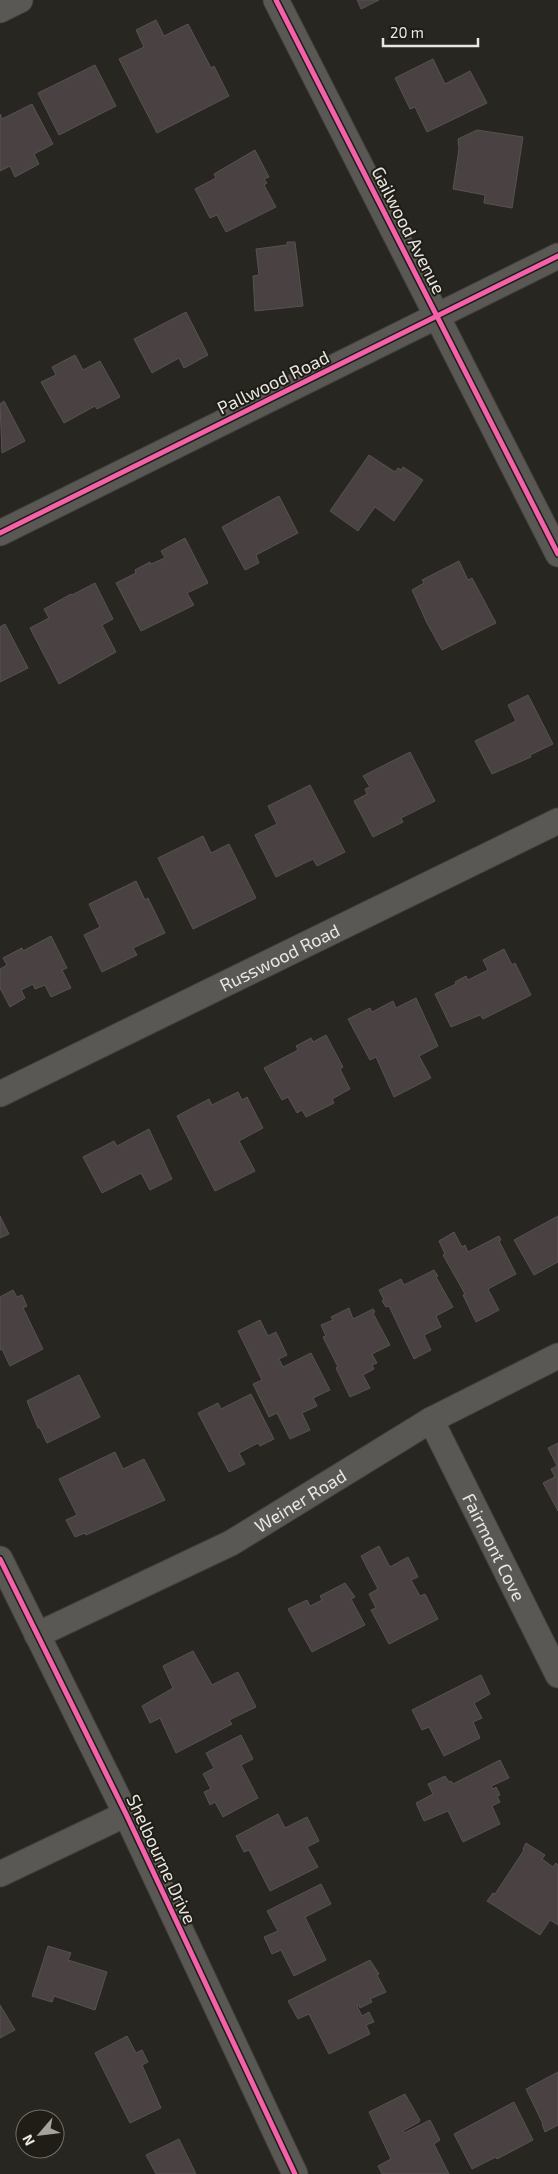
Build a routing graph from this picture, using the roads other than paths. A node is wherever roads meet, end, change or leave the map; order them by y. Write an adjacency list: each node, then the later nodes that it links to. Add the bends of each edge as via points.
1 (20, 0): 3 (street)
2 (276, 0): 5 (street, Gailwood Avenue)
3 (0, 10)
4 (558, 256): 5 (street, Pallwood Road)
5 (438, 316): 6 (street, Pallwood Road); 7 (street, Gailwood Avenue)
6 (0, 533)
7 (558, 554)
8 (558, 821): 9 (street, Russwood Road)
9 (0, 1094)
10 (558, 1356): 11 (street, Weiner Road)
11 (431, 1420): 13 (street, Weiner Road, via 231,1543); 14 (street, Fairmont Cove)
12 (0, 1559): 13 (street, Shelbourne Drive)
13 (37, 1635): 15 (street, Shelbourne Drive)
14 (558, 1675)
15 (126, 1814): 16 (street); 17 (street, Shelbourne Drive)
16 (0, 1874)
17 (295, 2174)

